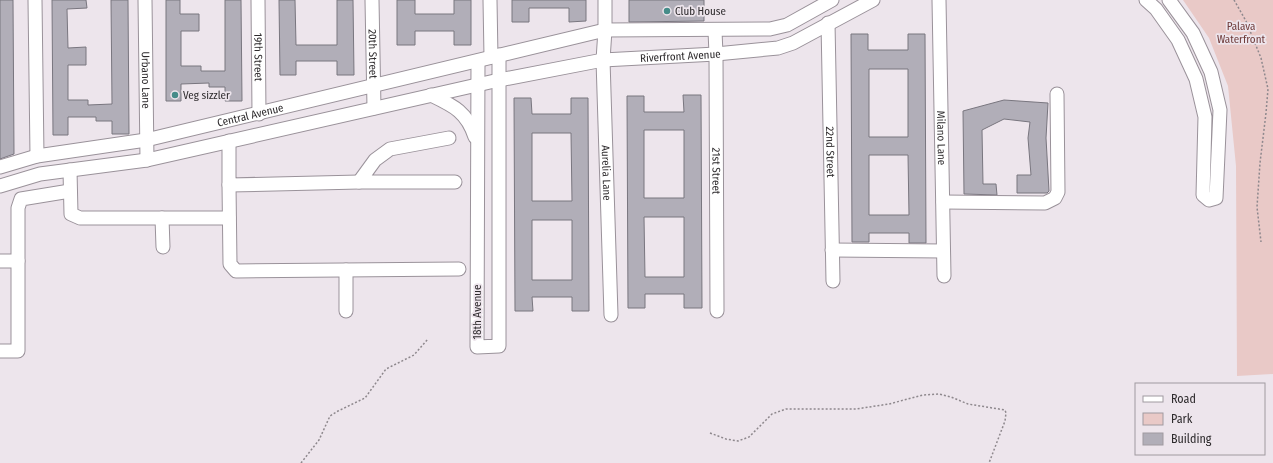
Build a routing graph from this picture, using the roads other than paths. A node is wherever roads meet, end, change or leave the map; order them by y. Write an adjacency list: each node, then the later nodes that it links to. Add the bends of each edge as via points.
1 (35, 0): 32 (street)
2 (145, 0): 29 (street, Urbano Lane)
3 (258, 0): 27 (street, 19th Street)
4 (372, 0): 22 (street, 20th Street)
5 (490, 0): 17 (street, 18th Avenue)
6 (605, 0): 13 (street, Aurelia Lane)
7 (832, 0): 14 (street, Riverfront Avenue, via 787,25 770,29)
8 (873, 0): 12 (street, Riverfront Avenue)
9 (939, 0): 41 (street, Milano Lane)
10 (1146, 0): 18 (street, via 1165,21)
11 (1169, 0): 15 (street, via 1193,33)
12 (828, 23): 16 (street, Riverfront Avenue, via 793,43 778,48); 45 (street, 22nd Street)
13 (605, 30): 14 (street, Riverfront Avenue); 17 (street, Riverfront Avenue); 19 (street, Aurelia Lane)
14 (715, 31): 16 (street, 21st Street)
15 (1202, 51): 18 (street); 18 (street, via 1211,72 1220,110 1216,198 1209,200 1203,195 1205,117 1196,79)
16 (716, 54): 19 (street, Riverfront Avenue); 54 (street, 21st Street)
17 (495, 56): 20 (street, Central Avenue); 21 (street, 18th Avenue)
18 (1186, 58)
19 (604, 60): 21 (street, Riverfront Avenue); 55 (street, Aurelia Lane)
20 (478, 61): 22 (street, Central Avenue); 23 (street, 18th Avenue)
21 (500, 80): 23 (street, Riverfront Avenue); 31 (street, 18th Avenue, via 499,346 477,346)
22 (372, 86): 26 (street, 20th Street); 27 (street, Central Avenue)
23 (478, 86): 25 (street, Central Avenue); 31 (street, 18th Avenue)
24 (1057, 94): 41 (street, via 1058,192 1055,198 1045,203)
25 (431, 95): 26 (street, Central Avenue); 31 (street, via 460,112 469,122)
26 (374, 108): 30 (street, Central Avenue)
27 (259, 114): 29 (street, Central Avenue)
28 (449, 138): 36 (street, via 390,149 375,160)
29 (146, 140): 32 (street, Central Avenue); 33 (street, Urbano Lane)
30 (229, 141): 33 (street, Central Avenue); 38 (street)
31 (478, 144)
32 (37, 156): 34 (street, Central Avenue)
33 (147, 160): 35 (street, Central Avenue)
34 (0, 167)
35 (70, 170): 39 (street, Central Avenue, via 40,174); 40 (street)
36 (359, 182): 37 (street); 38 (street)
37 (455, 182)
38 (229, 185): 43 (street)
39 (0, 186)
40 (70, 191): 42 (street, via 71,214 80,218); 48 (street, via 21,199 18,208)
41 (943, 202): 46 (street, Milano Lane)
42 (162, 218): 43 (street); 44 (street)
43 (229, 218): 50 (street, via 230,264 236,271)
44 (163, 247)
45 (832, 250): 46 (street); 52 (street, 22nd Street)
46 (943, 251): 51 (street, Milano Lane)
47 (0, 261): 48 (street)
48 (18, 261): 56 (street, via 18,351)
49 (459, 269): 50 (street)
50 (346, 270): 53 (street)
51 (944, 276)
52 (833, 281)
53 (346, 311)
54 (717, 312)
55 (611, 315)
56 (0, 351)

